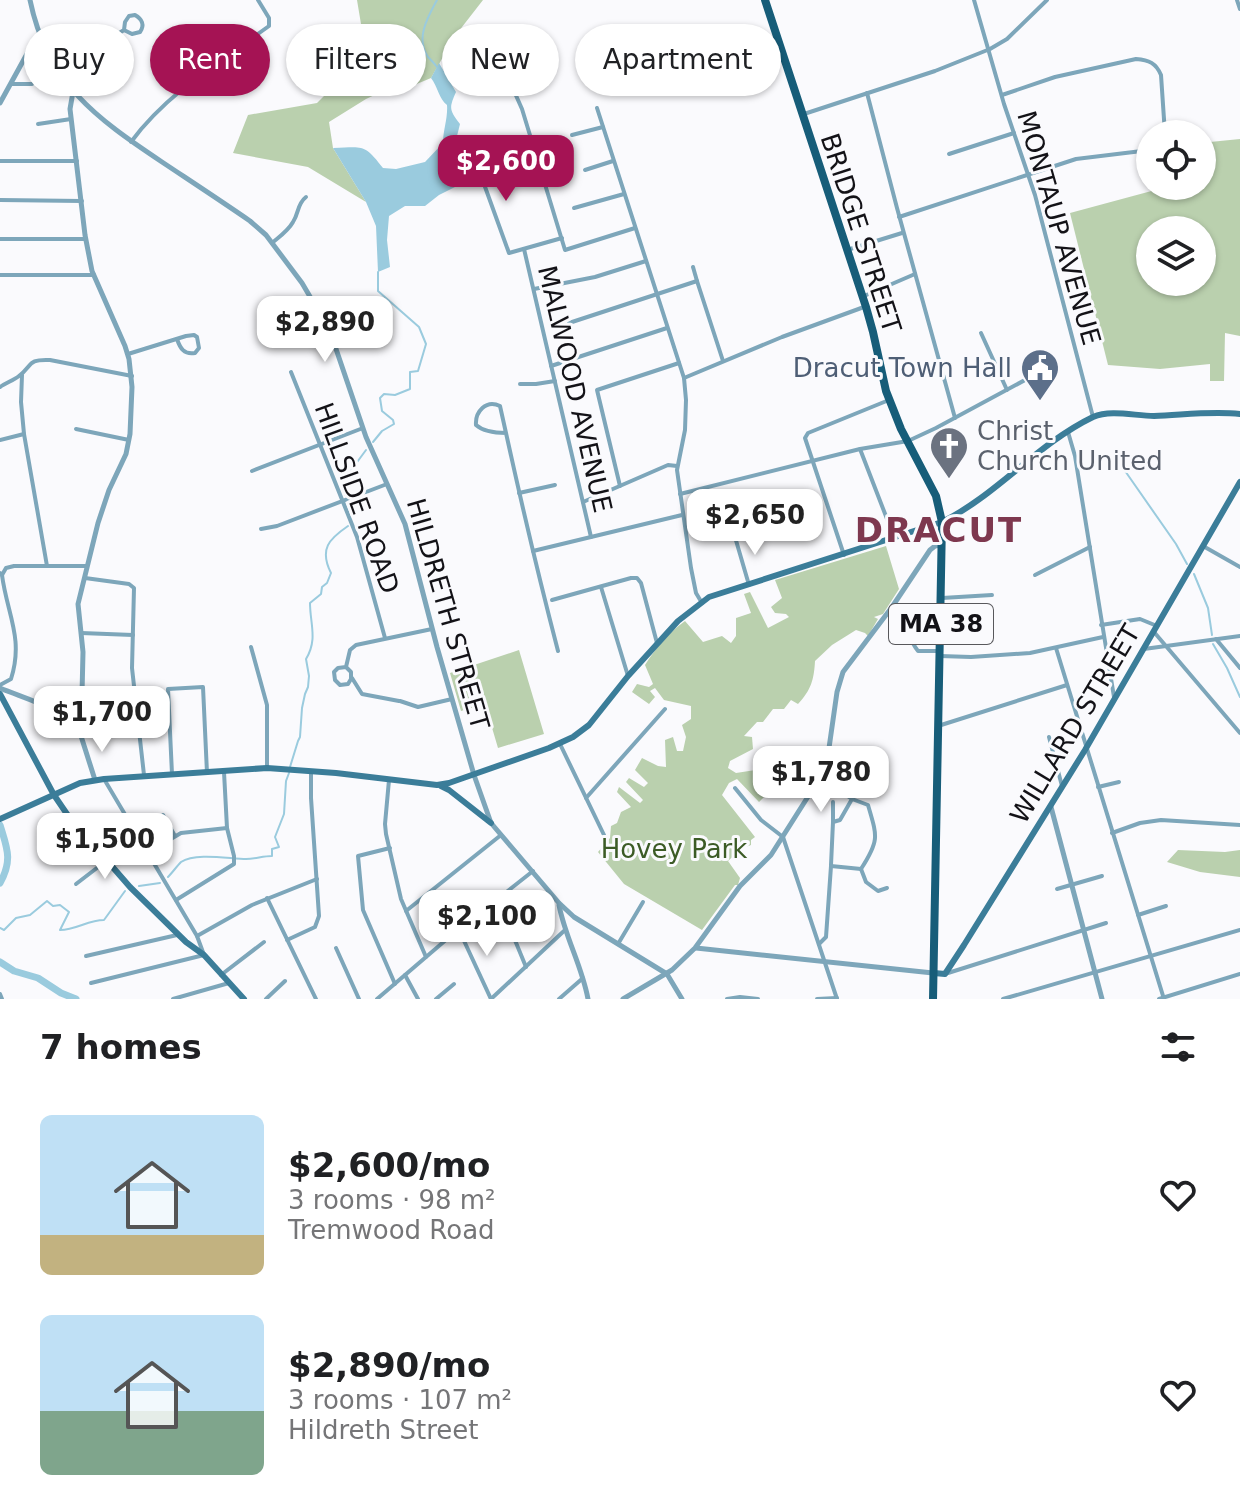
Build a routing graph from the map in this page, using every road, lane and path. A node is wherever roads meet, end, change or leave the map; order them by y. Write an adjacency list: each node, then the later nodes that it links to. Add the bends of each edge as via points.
1 (30, 0): 8 (street, HILDRETH STREET)
2 (258, 0): 28 (street, via 269,26 192,82)
3 (765, 0): 21 (main road, BRIDGE STREET / MA 38)
4 (974, 0): 10 (street, MONTAUP AVENUE)
5 (1047, 0): 10 (street)
6 (1237, 0): 7 (street)
7 (1240, 9)
8 (36, 24)
9 (124, 30): 9 (street, via 129,16 141,20 140,32)
10 (988, 50): 14 (street); 15 (street, MONTAUP AVENUE)
11 (24, 60): 12 (street)
12 (11, 84): 13 (street); 19 (street)
13 (24, 84)
14 (867, 93): 21 (street); 42 (street)
15 (1002, 95): 23 (street, via 1055,77 1148,60 1161,75); 26 (street, MONTAUP AVENUE)
16 (72, 96): 22 (street)
17 (77, 96): 28 (street, HILDRETH STREET)
18 (516, 96): 45 (street)
19 (0, 103)
20 (597, 108): 25 (street)
21 (802, 114): 50 (main road, BRIDGE STREET / MA 38)
22 (71, 119): 24 (street); 32 (street)
23 (1164, 120)
24 (38, 124)
25 (603, 127): 27 (street); 33 (street)
26 (1014, 133): 30 (street); 36 (street, MONTAUP AVENUE)
27 (572, 135)
28 (131, 142): 48 (street, HILDRETH STREET, via 250,221)
29 (1136, 152): 36 (street, via 1076,159)
30 (949, 154)
31 (0, 161): 32 (street)
32 (77, 161): 40 (street)
33 (614, 161): 34 (street); 37 (street)
34 (585, 170)
35 (480, 173): 49 (street, via 509,253)
36 (1028, 175): 42 (street); 80 (street, MONTAUP AVENUE)
37 (624, 194): 41 (street); 43 (street)
38 (306, 197): 48 (street, via 290,226)
39 (0, 200): 40 (street)
40 (82, 201): 47 (street)
41 (574, 208)
42 (899, 217): 44 (street)
43 (635, 228): 45 (street, via 565,250); 51 (street)
44 (903, 233): 50 (street); 53 (street)
45 (562, 238): 49 (street)
46 (0, 239): 47 (street)
47 (86, 239): 55 (street)
48 (272, 243): 82 (street, HILDRETH STREET, via 324,320)
49 (524, 249): 57 (street, MALWOOD AVENUE)
50 (847, 250): 59 (main road, BRIDGE STREET / MA 38)
51 (646, 261): 57 (street); 58 (street)
52 (693, 267): 56 (street)
53 (915, 274): 59 (street); 81 (street)
54 (0, 275): 55 (street)
55 (94, 275): 65 (street)
56 (697, 281): 58 (street); 66 (street)
57 (534, 289): 68 (street, MALWOOD AVENUE)
58 (657, 294): 61 (street); 62 (street)
59 (862, 297): 60 (main road, BRIDGE STREET / MA 38)
60 (866, 307): 66 (street); 78 (main road, BRIDGE STREET / MA 38)
61 (569, 323)
62 (668, 328): 67 (street); 68 (street)
63 (981, 333): 77 (street)
64 (177, 339): 64 (street, via 194,335 197,351 184,352); 65 (street)
65 (128, 354): 72 (street)
66 (723, 361): 73 (street)
67 (679, 363): 73 (street); 98 (street, via 597,390)
68 (551, 366): 74 (street, MALWOOD AVENUE)
69 (291, 372): 90 (street, HILLSIDE ROAD)
70 (1038, 373): 77 (street)
71 (22, 375): 72 (street, via 31,363 45,360); 76 (street); 86 (street)
72 (132, 376): 88 (street)
73 (684, 378): 93 (street, via 685,430)
74 (555, 381): 75 (street); 102 (street, MALWOOD AVENUE)
75 (520, 384)
76 (0, 387)
77 (1007, 390): 81 (street)
78 (889, 400): 89 (main road, BRIDGE STREET / MA 38); 92 (street, via 807,436)
79 (1240, 414): 80 (main road)
80 (1093, 417): 84 (main road)
81 (955, 418): 89 (street)
82 (363, 428): 90 (street); 96 (street, HILDRETH STREET)
83 (76, 429): 88 (street)
84 (1068, 432): 104 (main road, via 977,502); 111 (street)
85 (506, 433): 85 (street, via 500,406 482,408 476,425); 99 (street)
86 (24, 434): 87 (street); 114 (street)
87 (0, 440)
88 (129, 440): 115 (street)
89 (908, 441): 91 (street); 104 (main road, BRIDGE STREET / MA 38, via 936,496)
90 (320, 444): 94 (street); 101 (street, HILLSIDE ROAD)
91 (860, 449): 92 (street); 108 (street)
92 (813, 461): 100 (street); 113 (street)
93 (677, 466): 98 (street); 100 (street)
94 (252, 471)
95 (1240, 482): 110 (main road, WILLARD STREET)
96 (388, 484): 101 (street); 128 (street, HILDRETH STREET, via 405,524)
97 (555, 485): 99 (street)
98 (620, 486): 102 (street)
99 (519, 493): 112 (street)
100 (680, 494): 103 (street)
101 (343, 501): 105 (street); 134 (street, HILLSIDE ROAD)
102 (583, 502): 106 (street, MALWOOD AVENUE)
103 (683, 515): 106 (street); 125 (street)
104 (942, 522): 108 (main road); 109 (main road, BRIDGE STREET / MA 38)
105 (261, 529)
106 (591, 537): 112 (street)
107 (735, 537): 120 (street)
108 (895, 539): 113 (main road)
109 (942, 545): 123 (main road, BRIDGE STREET / MA 38); 126 (street, via 930,550)
110 (1203, 546): 116 (street); 129 (main road, WILLARD STREET)
111 (1090, 547): 118 (street); 127 (street)
112 (533, 551): 141 (street)
113 (844, 555): 120 (main road)
114 (47, 566): 115 (street); 117 (street, via 14,566)
115 (86, 566): 119 (street)
116 (1240, 567)
117 (1, 574): 148 (street, via 17,656 11,679)
118 (1035, 575)
119 (83, 577): 130 (street, via 78,604); 131 (street, via 133,587)
120 (749, 585): 125 (main road)
121 (601, 587): 124 (street); 136 (street, via 637,578); 145 (street)
122 (992, 595): 123 (street)
123 (942, 598): 142 (main road, BRIDGE STREET / MA 38)
124 (552, 600)
125 (702, 603): 136 (main road)
126 (892, 607): 142 (street, via 918,651); 161 (street, via 843,672)
127 (1101, 625): 129 (street, via 1140,619); 133 (street)
128 (432, 629): 134 (street); 149 (street, HILDRETH STREET)
129 (1155, 629): 137 (street); 140 (main road, WILLARD STREET)
130 (81, 633): 131 (street); 151 (street)
131 (133, 635): 168 (street)
132 (1240, 636): 135 (street)
133 (1103, 637): 139 (street); 150 (street)
134 (385, 638): 143 (street, via 356,645)
135 (1216, 639): 137 (street); 144 (street)
136 (657, 643): 145 (main road)
137 (1166, 646): 140 (street); 155 (street)
138 (251, 647): 162 (street, via 267,705)
139 (1056, 648): 142 (street); 147 (street)
140 (1144, 649): 150 (main road, WILLARD STREET)
141 (558, 651)
142 (940, 654): 154 (main road, BRIDGE STREET / MA 38)
143 (346, 667): 146 (street); 146 (street, via 336,670 335,681 345,685)
144 (1240, 668)
145 (628, 676): 158 (main road, via 589,725)
146 (352, 678): 149 (street, via 362,694 418,707)
147 (1067, 685): 154 (street); 159 (street)
148 (0, 689): 153 (street); 177 (main road)
149 (453, 699): 167 (street, HILDRETH STREET)
150 (1114, 699): 159 (main road, WILLARD STREET)
151 (81, 702): 153 (street, via 69,712); 156 (street)
152 (665, 709): 178 (street)
153 (59, 712): 156 (street)
154 (938, 726): 232 (main road, BRIDGE STREET / MA 38)
155 (1240, 733)
156 (81, 736): 170 (street)
157 (1049, 737): 174 (street)
158 (559, 743): 167 (main road); 178 (street)
159 (1086, 747): 174 (main road, WILLARD STREET); 175 (street)
160 (859, 761): 179 (street)
161 (825, 767): 179 (street); 192 (street)
162 (267, 768): 163 (main road); 164 (main road)
163 (311, 771): 171 (main road); 200 (street)
164 (224, 772): 165 (main road); 187 (street)
165 (207, 773): 166 (main road); 166 (street, via 203,687 168,689)
166 (172, 775): 168 (main road)
167 (474, 775): 173 (main road); 185 (street, HILDRETH STREET)
168 (144, 777): 169 (main road)
169 (104, 779): 170 (main road); 194 (street)
170 (95, 780): 177 (main road)
171 (389, 780): 173 (main road); 193 (street, via 385,827)
172 (1119, 782): 175 (street)
173 (437, 785): 185 (main road)
174 (1062, 786): 181 (main road, WILLARD STREET)
175 (1098, 787): 188 (street)
176 (735, 788): 192 (street)
177 (54, 795): 183 (main road); 195 (main road)
178 (586, 798): 190 (street)
179 (852, 799): 184 (street, via 840,820); 197 (street, via 868,805 877,836)
180 (833, 802): 184 (street)
181 (1050, 805): 202 (street); 235 (main road, WILLARD STREET)
182 (163, 815): 191 (street)
183 (0, 819)
184 (833, 822): 196 (street)
185 (491, 823): 189 (street, HILDRETH STREET)
186 (1240, 825): 188 (street, via 1161,820)
187 (227, 828): 191 (street); 207 (street, via 234,864)
188 (1112, 833): 212 (street)
189 (501, 835): 198 (street, HILDRETH STREET); 211 (street)
190 (604, 835)
191 (175, 836): 194 (street)
192 (783, 837): 223 (street); 225 (street)
193 (390, 848): 211 (street); 243 (street, via 358,856 363,910)
194 (147, 853): 207 (street)
195 (106, 861): 201 (street); 218 (main road)
196 (831, 866): 197 (street); 223 (street, via 826,937)
197 (861, 869): 203 (street, via 878,891)
198 (533, 871): 206 (street); 209 (street, HILDRETH STREET)
199 (1102, 876): 202 (street)
200 (317, 879): 205 (street); 220 (street, via 317,924)
201 (76, 884)
202 (1072, 884): 204 (street); 214 (street)
203 (887, 888)
204 (1057, 889)
205 (267, 898): 219 (street); 220 (street)
206 (498, 899): 215 (street); 231 (street)
207 (176, 901): 219 (street)
208 (643, 902): 222 (street)
209 (559, 903): 216 (street); 222 (street, HILDRETH STREET)
210 (1166, 906): 212 (street)
211 (406, 911): 228 (street)
212 (1138, 915): 229 (street)
213 (1106, 923): 214 (street)
214 (1084, 929): 233 (street); 235 (street)
215 (459, 930): 228 (street); 254 (street)
216 (565, 930): 231 (street); 239 (street)
217 (1240, 930): 229 (street)
218 (179, 935): 226 (main road); 227 (street)
219 (197, 936): 226 (street)
220 (287, 940): 249 (street)
221 (264, 942): 237 (street)
222 (618, 944): 234 (street, HILDRETH STREET)
223 (819, 944): 230 (street)
224 (336, 948): 250 (street)
225 (695, 948): 230 (street); 234 (street)
226 (204, 955): 237 (main road); 241 (street)
227 (86, 956)
228 (426, 957): 238 (street)
229 (1150, 957): 233 (street); 265 (street)
230 (824, 961): 232 (street); 245 (street)
231 (526, 967): 254 (street)
232 (934, 973): 235 (main road); 262 (main road, BRIDGE STREET / MA 38)
233 (1095, 973): 263 (street); 264 (street)
234 (667, 974): 257 (street); 258 (street, HILDRETH STREET)
235 (945, 974)
236 (1240, 974): 265 (street)
237 (221, 975): 242 (main road)
238 (405, 975): 243 (street); 252 (street)
239 (583, 978): 255 (street); 256 (street)
240 (285, 981): 248 (street)
241 (91, 983)
242 (229, 983): 246 (street); 247 (main road)
243 (395, 984): 251 (street)
244 (454, 984): 253 (street)
245 (837, 998): 261 (street)
246 (173, 999)
247 (244, 999)
248 (266, 999)
249 (316, 999)
250 (359, 999)
251 (377, 999)
252 (418, 999)
253 (436, 999)
254 (491, 999)
255 (559, 999)
256 (588, 999)
257 (623, 999)
258 (682, 999)
259 (727, 999): 260 (street)
260 (758, 999)
261 (817, 999)
262 (933, 999)
263 (1003, 999)
264 (1102, 999)
265 (1162, 999)

